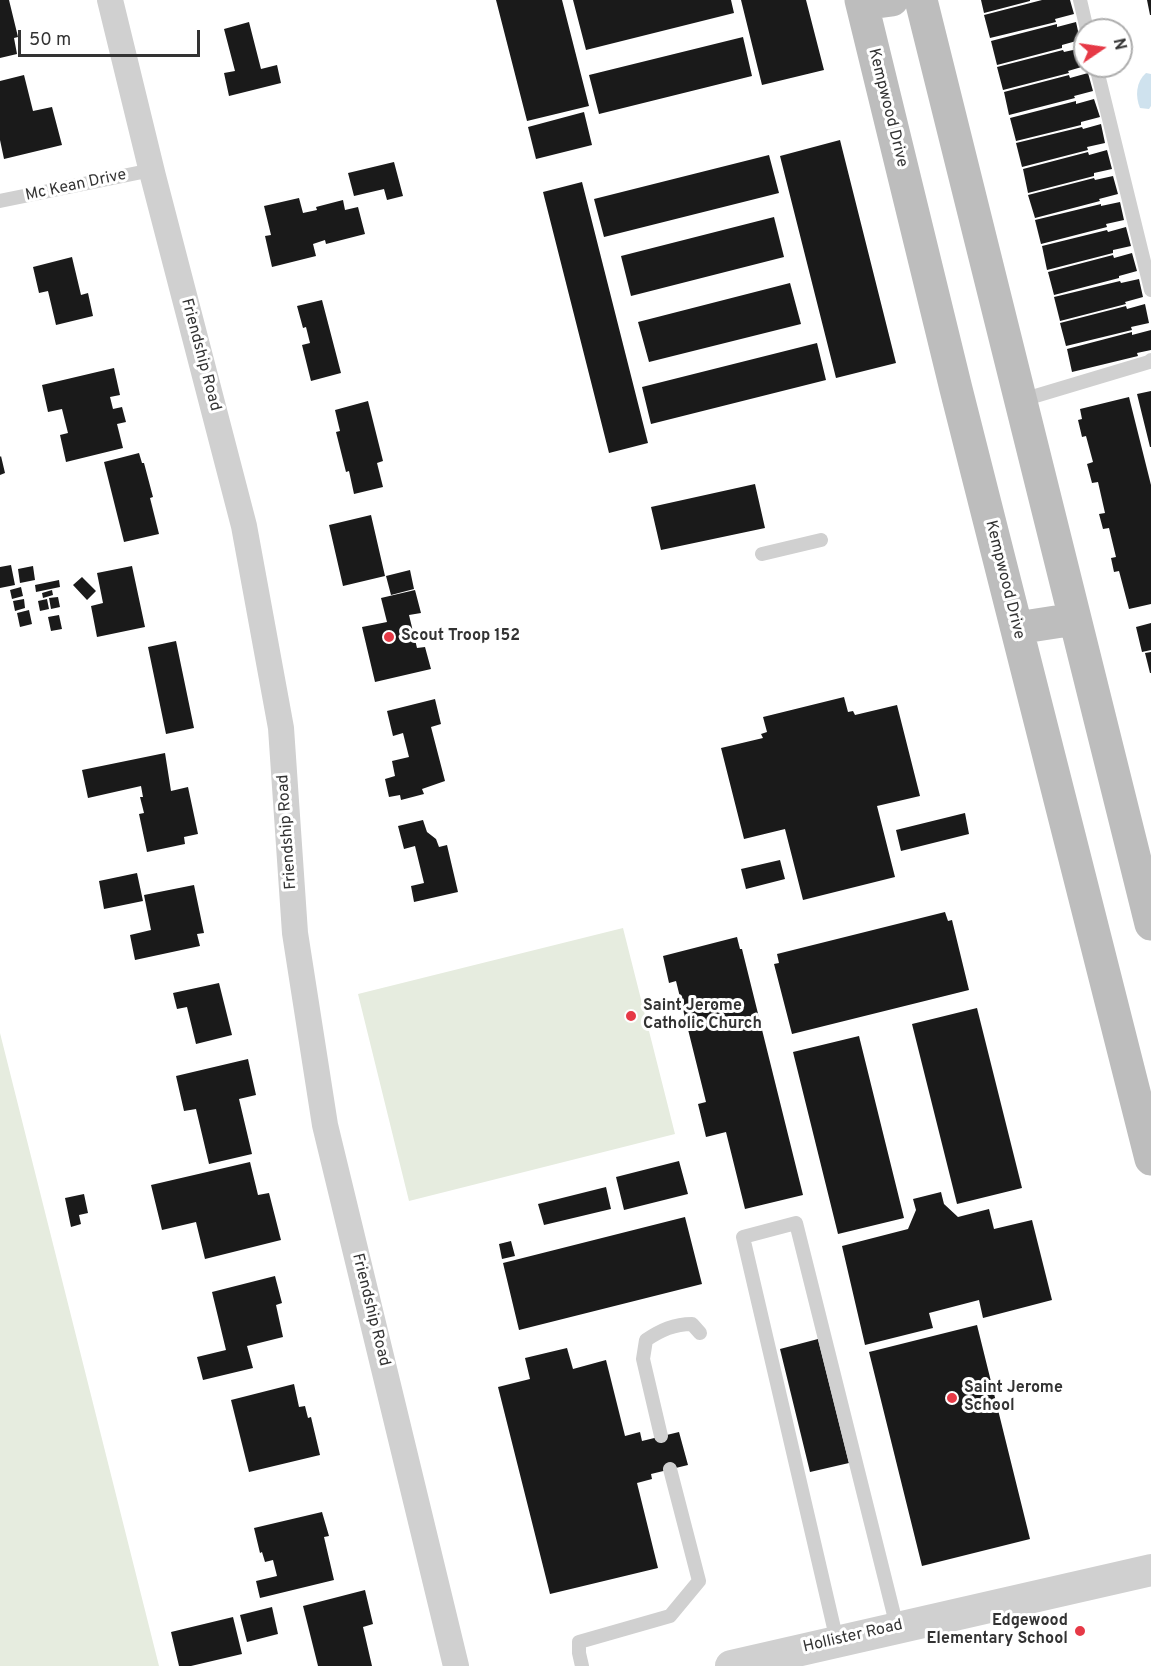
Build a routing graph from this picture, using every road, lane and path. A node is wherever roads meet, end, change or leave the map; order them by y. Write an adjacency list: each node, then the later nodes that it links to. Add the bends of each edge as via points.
1 (110, 0): 7 (street, Friendship Road)
2 (921, 0): 11 (main road)
3 (1080, 0): 5 (lane)
4 (872, 1): 15 (main road, Kempwood Drive)
5 (1084, 18)
6 (1099, 78): 9 (lane)
7 (152, 170): 8 (lane, Mc Kean Drive); 24 (street, Friendship Road, via 244,526 277,705 295,933 325,1125)
8 (0, 201)
9 (1151, 290)
10 (1151, 360): 11 (lane)
11 (1022, 400): 14 (main road)
12 (820, 540): 13 (lane)
13 (762, 554)
14 (1076, 619): 15 (main road); 16 (main road)
15 (1017, 628): 17 (main road, Kempwood Drive)
16 (1151, 924)
17 (1149, 1142)
18 (700, 1333): 19 (lane, via 692,1324 682,1324 660,1330 646,1340 643,1359)
19 (661, 1436)
20 (670, 1470): 25 (lane, via 699,1581 670,1616 579,1642)
21 (1151, 1570): 22 (street, Hollister Road)
22 (897, 1627): 23 (street, Hollister Road); 23 (lane, via 796,1223 743,1237)
23 (837, 1641): 26 (street, Hollister Road)
24 (456, 1666)
25 (582, 1666)
26 (730, 1666)

